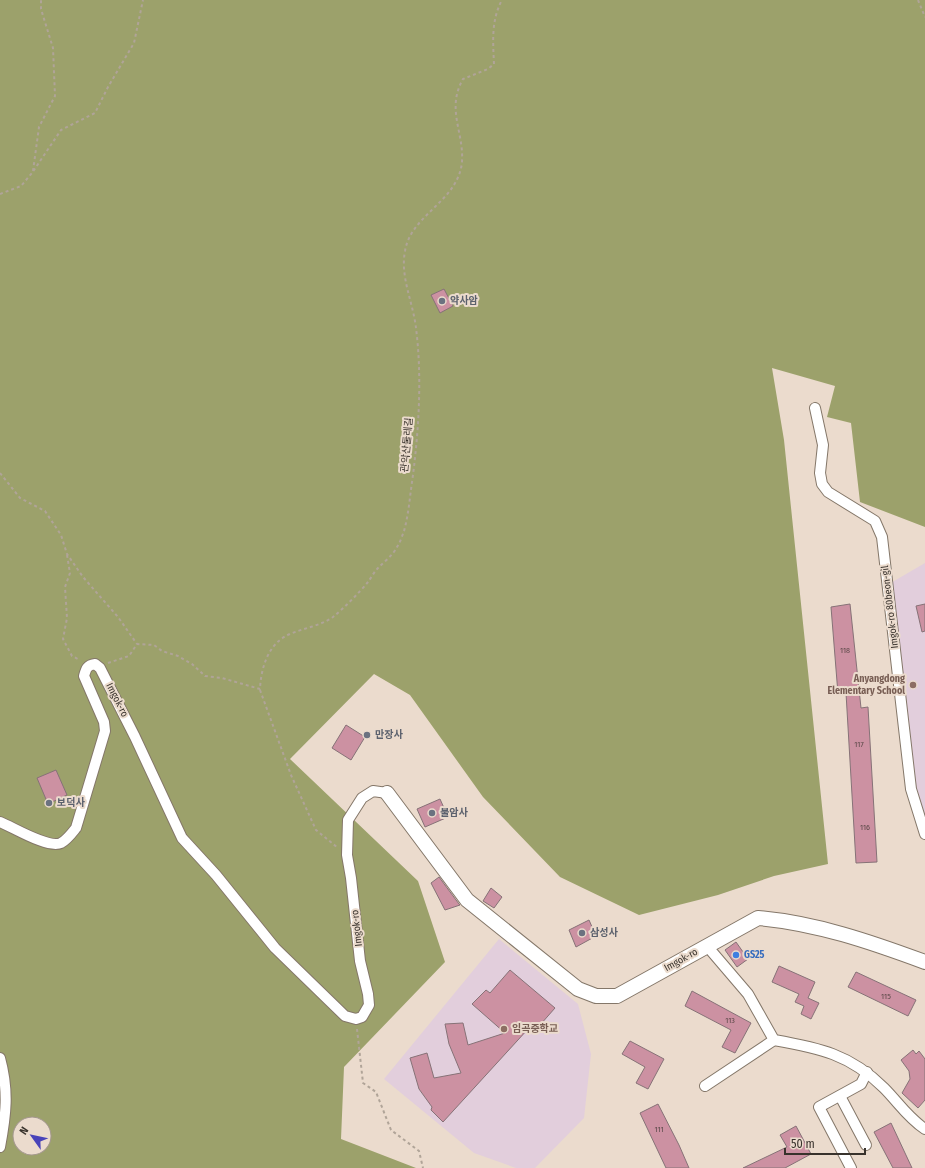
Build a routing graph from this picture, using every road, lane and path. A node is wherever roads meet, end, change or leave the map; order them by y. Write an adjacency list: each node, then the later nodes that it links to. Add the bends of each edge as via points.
1 (41, 0): 6 (path, via 41,9 53,48 55,96 39,127)
2 (143, 0): 6 (path, via 134,43 95,113 61,130)
3 (502, 0): 14 (path, 관악산둘레길, via 495,12 494,64 462,79 456,94 455,117 462,162 456,180 449,194 415,227 405,247 403,266 416,326 420,379 415,458 408,513 403,531 397,547 367,584 332,618 309,629 289,634 278,642 268,654 261,674)
4 (918, 0): 5 (path)
5 (925, 17)
6 (32, 173): 7 (path, via 21,186)
7 (0, 194)
8 (816, 408): 17 (street, Imgok-ro 80beon-gil, via 823,445 820,472 822,484 828,492 875,521 882,537 911,789)
9 (0, 473): 10 (path, via 20,498 46,511 62,535)
10 (67, 554): 11 (path); 12 (path, via 70,573 65,587 67,618 63,639 72,656)
11 (137, 644): 13 (path, via 129,656 112,660); 14 (path, via 154,645 162,651 178,656 206,676)
12 (90, 664): 13 (street); 16 (street, Imgok-ro, via 84,676 105,731 76,828 59,844 44,842)
13 (100, 668): 21 (street, Imgok-ro, via 182,838 216,875 275,948 345,1016)
14 (260, 689): 18 (path, via 291,775 316,830)
15 (387, 793): 18 (street, Imgok-ro, via 373,791 362,798 348,820); 19 (street, Imgok-ro, via 467,900 578,989 596,996 617,996)
16 (0, 822)
17 (925, 834)
18 (347, 855): 21 (street, Imgok-ro, via 360,961 369,1005 362,1017)
19 (707, 946): 20 (street, Imgok-ro, via 758,918 846,935); 22 (street, via 748,994)
20 (925, 962)
21 (356, 1019): 30 (path, via 363,1083 376,1092 391,1130 419,1150)
22 (774, 1040): 24 (street, via 827,1051 847,1059); 25 (street)
23 (0, 1058): 29 (street, via 7,1100)
24 (867, 1072): 26 (street, via 860,1084); 27 (street, via 904,1112)
25 (705, 1086)
26 (840, 1096): 28 (street); 31 (street, via 819,1107)
27 (925, 1129)
28 (866, 1145)
29 (0, 1147)
30 (423, 1168)
31 (851, 1168)

